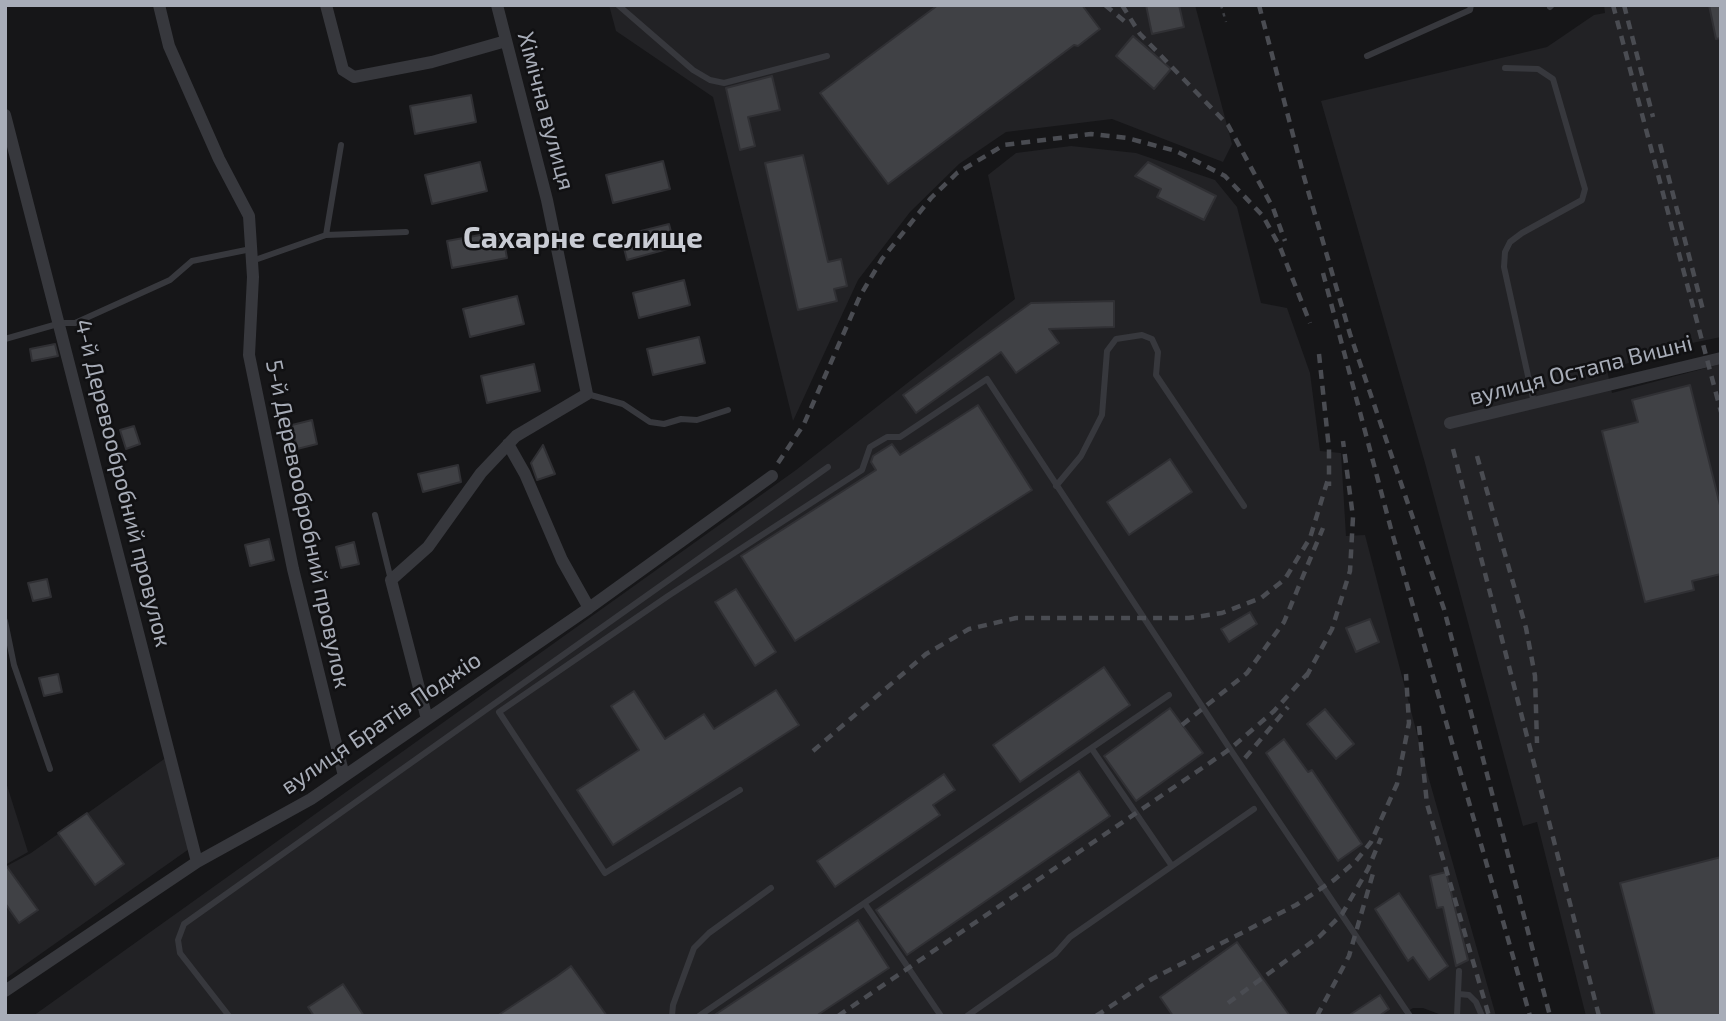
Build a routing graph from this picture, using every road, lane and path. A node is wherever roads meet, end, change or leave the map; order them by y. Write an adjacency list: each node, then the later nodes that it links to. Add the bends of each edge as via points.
1 (159, 5): 16 (street, 5-й Деревообробний провулок, via 169,46 249,216)
2 (326, 5): 8 (street, via 343,70 354,77)
3 (496, 5): 8 (street, Хімічна вулиця)
4 (618, 5): 9 (lane, via 710,80 724,83)
5 (1221, 5): 7 (path)
6 (1471, 5): 10 (lane, via 1470,10)
7 (1226, 22)
8 (506, 41): 20 (street, Хімічна вулиця, via 547,200)
9 (827, 56)
10 (1367, 56)
11 (1504, 68): 21 (lane, via 1538,69 1553,79 1585,189 1583,200 1522,233 1504,252)
12 (5, 115): 17 (street, 4-й Деревообробний провулок)
13 (341, 145): 15 (lane)
14 (406, 232): 15 (lane)
15 (326, 235): 16 (lane)
16 (252, 255): 17 (lane, via 192,261 170,280 75,323); 37 (street, 5-й Деревообробний провулок, via 249,355 293,569)
17 (61, 323): 18 (lane); 40 (street, 4-й Деревообробний провулок)
18 (5, 339)
19 (1721, 358): 21 (street, вулиця Остапа Вишні)
20 (587, 394): 22 (lane, via 623,404 650,422 664,424); 24 (street, via 529,426)
21 (1534, 403): 23 (street, вулиця Остапа Вишні)
22 (728, 410)
23 (1450, 423)
24 (508, 444): 30 (street, via 481,473 428,547); 31 (street)
25 (828, 467): 47 (lane, via 184,924 178,940 180,953)
26 (772, 476): 31 (street, вулиця Братів Поджіо)
27 (1056, 486): 28 (lane, via 1081,456 1102,415 1107,351 1116,339 1142,335 1152,339 1158,352 1156,375); 38 (lane, via 987,379 901,437 887,437 870,447 862,470 499,712 605,873); 52 (lane)
28 (1244, 506)
29 (375, 514): 30 (lane)
30 (391, 580): 34 (street)
31 (589, 608): 34 (street, вулиця Братів Поджіо)
32 (5, 621): 36 (lane, via 14,665)
33 (1169, 695): 35 (lane)
34 (427, 719): 37 (street, вулиця Братів Поджіо)
35 (1092, 749): 41 (lane); 43 (lane)
36 (50, 769)
37 (344, 776): 40 (street, вулиця Братів Поджіо)
38 (740, 790)
39 (1254, 809): 41 (lane)
40 (197, 862): 45 (street, вулиця Братів Поджіо)
41 (1172, 866): 51 (lane)
42 (771, 888): 48 (lane, via 694,948)
43 (865, 904): 49 (lane); 50 (lane)
44 (1459, 971): 46 (lane)
45 (5, 991)
46 (1459, 994): 53 (lane); 54 (lane, via 1469,995)
47 (229, 1016)
48 (672, 1016)
49 (699, 1016)
50 (941, 1016)
51 (967, 1016)
52 (1410, 1016)
53 (1457, 1016)
54 (1482, 1016)

